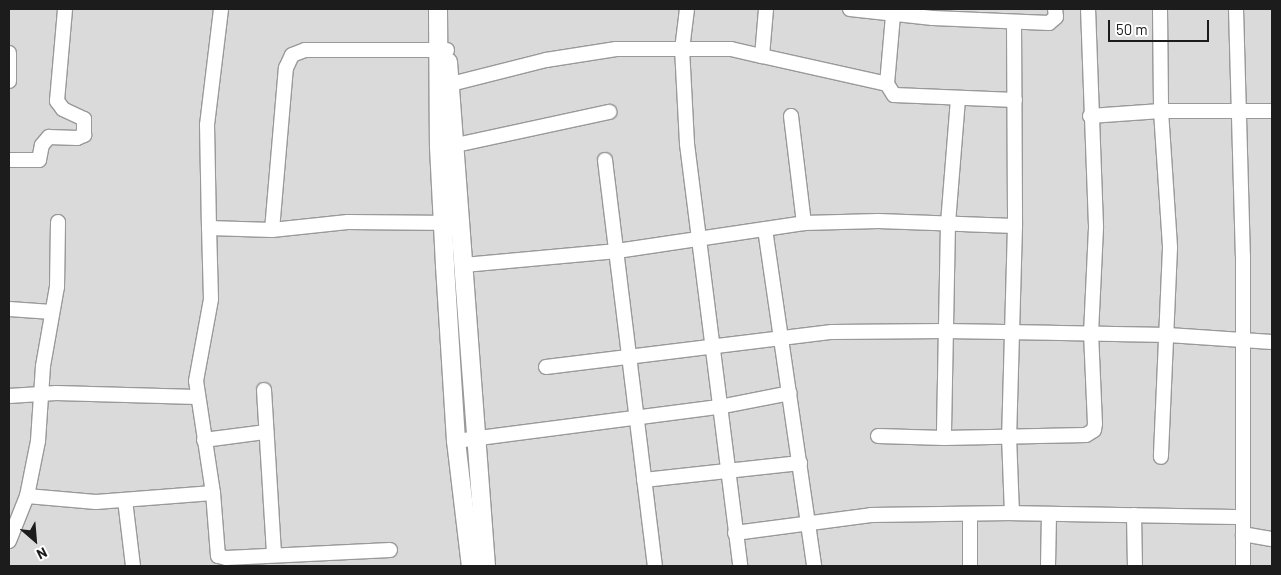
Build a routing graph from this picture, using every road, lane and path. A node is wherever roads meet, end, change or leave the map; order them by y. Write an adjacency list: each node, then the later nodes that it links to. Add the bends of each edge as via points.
1 (65, 9): 30 (street, via 57,101 64,109 84,118 84,135 80,138 49,137 42,145 39,160)
2 (221, 9): 37 (street, via 207,125)
3 (438, 9): 14 (street)
4 (687, 9): 15 (street)
5 (766, 9): 17 (street)
6 (850, 9): 12 (street)
7 (1055, 9): 13 (street, via 1056,17 1050,23)
8 (1088, 9): 28 (street)
9 (1160, 9): 25 (street)
10 (1236, 9): 23 (street)
11 (933, 14): 12 (street); 13 (street)
12 (893, 16): 20 (street)
13 (1014, 22): 22 (street)
14 (441, 46): 19 (street); 33 (street); 39 (street, via 305,50 292,55 286,68)
15 (682, 48): 17 (street, via 731,49); 19 (street, via 616,49 546,60); 40 (street, via 687,144)
16 (9, 53): 18 (street)
17 (762, 56): 20 (street)
18 (9, 82)
19 (451, 84): 29 (street)
20 (887, 84): 21 (street, via 894,95)
21 (958, 99): 22 (street); 35 (street)
22 (1015, 100): 36 (street)
23 (1238, 109): 24 (street); 25 (street); 50 (street)
24 (1272, 110)
25 (1161, 111): 28 (street); 48 (street, via 1170,248)
26 (609, 112): 29 (street)
27 (791, 116): 34 (street)
28 (1090, 116): 47 (street, via 1096,226)
29 (456, 145): 33 (street)
30 (9, 160)
31 (605, 160): 41 (street)
32 (58, 222): 44 (street, via 57,287)
33 (452, 223): 39 (street, via 348,222); 42 (street); 68 (street)
34 (804, 223): 35 (street); 38 (street)
35 (948, 223): 36 (street); 45 (street)
36 (1015, 226): 46 (street)
37 (208, 228): 39 (street); 59 (street, via 211,300 197,365)
38 (765, 228): 40 (street); 49 (street)
39 (272, 230)
40 (700, 241): 41 (street); 52 (street)
41 (617, 251): 42 (street); 53 (street)
42 (464, 265): 67 (street)
43 (9, 310): 44 (street)
44 (52, 312): 56 (street)
45 (945, 331): 46 (street); 49 (street, via 832,332); 65 (street)
46 (1011, 334): 47 (street); 64 (street)
47 (1092, 334): 48 (street); 64 (street, via 1094,430 1082,436)
48 (1168, 335): 50 (street); 69 (street)
49 (782, 339): 52 (street); 57 (street)
50 (1243, 341): 51 (street); 80 (street)
51 (1272, 342)
52 (713, 347): 53 (street); 60 (street)
53 (630, 357): 54 (street); 61 (street)
54 (546, 367)
55 (264, 390): 62 (street)
56 (41, 393): 58 (street); 59 (street); 74 (street, via 38,441)
57 (790, 393): 60 (street); 70 (street)
58 (9, 396)
59 (197, 397): 66 (street)
60 (719, 408): 61 (street); 71 (street)
61 (636, 417): 67 (street); 72 (street)
62 (266, 432): 66 (street); 87 (street)
63 (878, 436): 65 (street)
64 (1010, 436): 65 (street); 76 (street)
65 (944, 438)
66 (204, 440): 73 (street)
67 (475, 440): 68 (street); 89 (street)
68 (456, 441): 89 (street)
69 (1161, 457)
70 (800, 463): 71 (street); 81 (street)
71 (727, 472): 72 (street); 82 (street)
72 (644, 480): 90 (street)
73 (213, 494): 75 (street); 87 (street, via 218,556)
74 (27, 496): 75 (street, via 96,502); 85 (street)
75 (125, 500): 88 (street)
76 (1012, 513): 77 (street); 78 (street)
77 (970, 514): 81 (street, via 871,515); 93 (street)
78 (1049, 514): 79 (street); 94 (street)
79 (1134, 515): 80 (street); 95 (street)
80 (1242, 517): 83 (street)
81 (810, 525): 82 (street); 92 (street)
82 (736, 533): 91 (street)
83 (1242, 534): 84 (street); 96 (street)
84 (1272, 539)
85 (9, 540)
86 (390, 550): 87 (street)
87 (274, 555)
88 (133, 566)
89 (478, 566)
90 (655, 566)
91 (740, 566)
92 (814, 566)
93 (970, 566)
94 (1048, 566)
95 (1135, 566)
96 (1243, 566)

